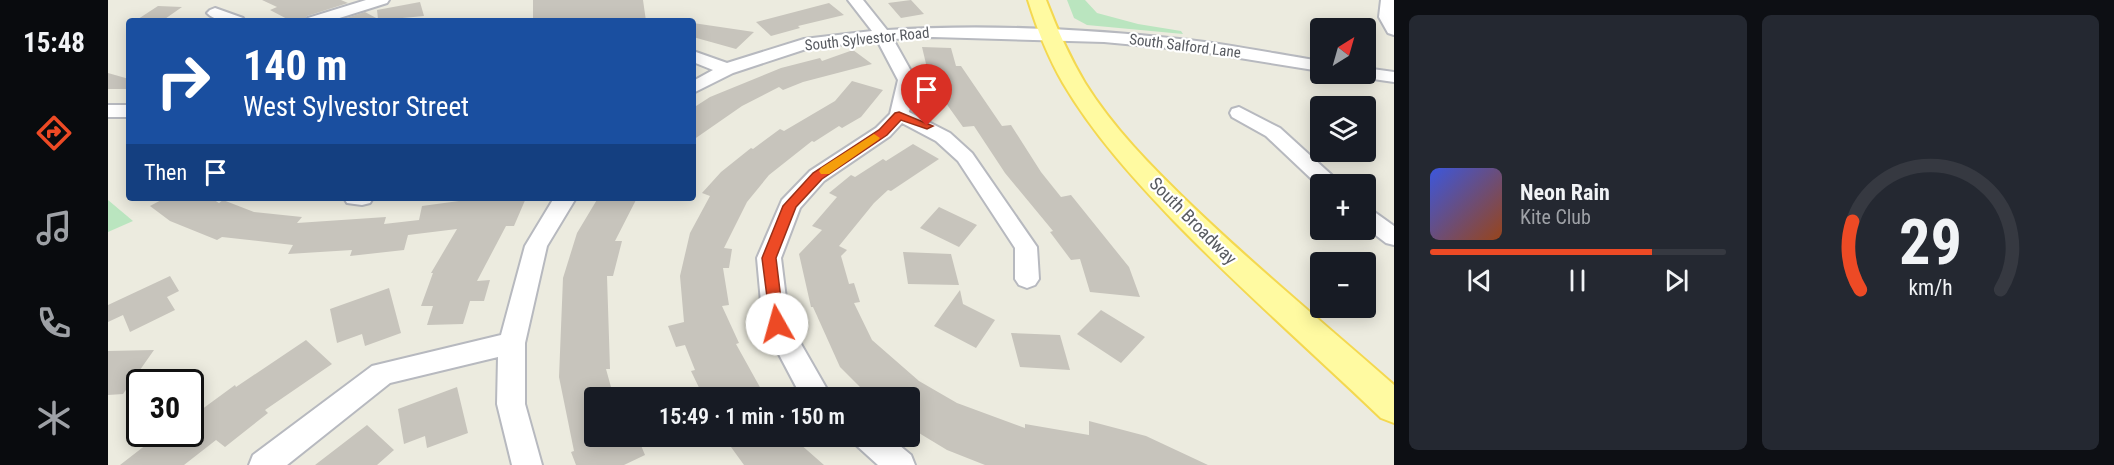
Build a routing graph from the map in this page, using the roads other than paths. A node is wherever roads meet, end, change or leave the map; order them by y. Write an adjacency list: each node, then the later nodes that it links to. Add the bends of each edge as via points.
1 (381, 0): 7 (street)
2 (855, 0): 9 (street)
3 (1037, 0): 10 (main road, South Broadway)
4 (1388, 0): 8 (street, via 1387,17)
5 (215, 13): 6 (street)
6 (229, 18)
7 (324, 18)
8 (1394, 30)
9 (882, 34): 10 (street, South Sylvestor Road); 13 (street, South Sylvestor Road, via 804,44); 20 (street, via 907,80)
10 (1050, 34): 12 (street, South Salford Lane, via 1190,45); 28 (main road, South Broadway, via 1086,101 1163,193)
11 (696, 57): 13 (street)
12 (1310, 64)
13 (727, 69): 16 (street, South Sylvestor Road)
14 (1376, 75): 15 (street)
15 (1394, 77)
16 (696, 86)
17 (108, 111): 18 (street)
18 (126, 111)
19 (1239, 113): 21 (street, via 1273,132)
20 (899, 115): 25 (street, via 927,126 965,157 1026,247); 27 (street, via 883,132 817,176 790,206 769,258 777,324)
21 (1318, 174)
22 (563, 201): 26 (street, via 536,246)
23 (1376, 224): 24 (street)
24 (1394, 237)
25 (1026, 279)
26 (512, 343): 30 (street, via 382,374); 31 (street, via 511,404)
27 (810, 387)
28 (1394, 407)
29 (879, 447): 32 (street)
30 (264, 465)
31 (527, 465)
32 (900, 465)

